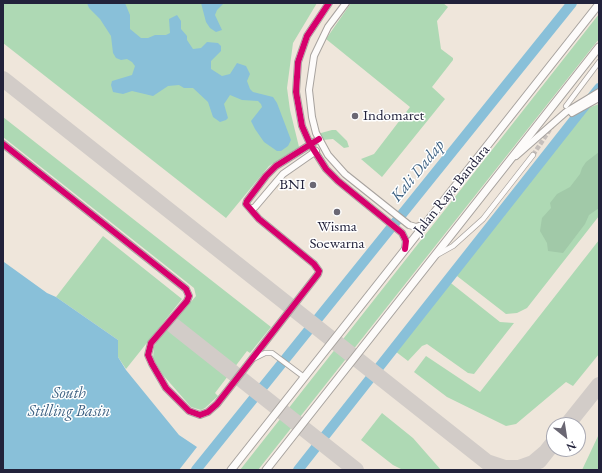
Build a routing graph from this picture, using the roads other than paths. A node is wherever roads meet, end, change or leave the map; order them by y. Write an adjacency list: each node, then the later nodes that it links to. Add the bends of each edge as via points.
1 (329, 3): 12 (street, via 307,36 298,62 298,110)
2 (346, 3): 10 (street, via 328,27 314,56 310,73 310,103)
3 (599, 4): 18 (main road, Jalan Raya Bandara)
4 (599, 47): 16 (main road, Jalan Raya Bandara)
5 (599, 62): 8 (street)
6 (599, 92): 9 (street, via 578,104)
7 (599, 98): 9 (street)
8 (566, 106)
9 (550, 126): 16 (street)
10 (319, 139): 12 (street); 13 (street)
11 (3, 144): 21 (street, via 186,289 189,296 187,301 151,343 148,350 149,359 162,382 185,407 196,414 208,412)
12 (310, 144): 14 (street); 17 (street, via 287,157 266,176 247,201 247,206)
13 (323, 147): 14 (street); 18 (street, via 345,174 409,225 416,227)
14 (314, 152): 17 (street, via 283,174); 19 (street, via 338,181 402,233 406,241)
15 (533, 155): 20 (street, via 483,219 453,246)
16 (503, 168): 20 (main road, Jalan Raya Bandara)
17 (251, 209): 21 (street, via 319,271)
18 (425, 224): 19 (main road, Jalan Raya Bandara)
19 (405, 249): 22 (main road, Jalan Raya Bandara)
20 (433, 258): 24 (main road, Jalan Raya Bandara)
21 (249, 363): 22 (street, via 265,353 272,353)
22 (304, 377): 23 (main road, Jalan Raya Bandara)
23 (231, 470)
24 (266, 470)

